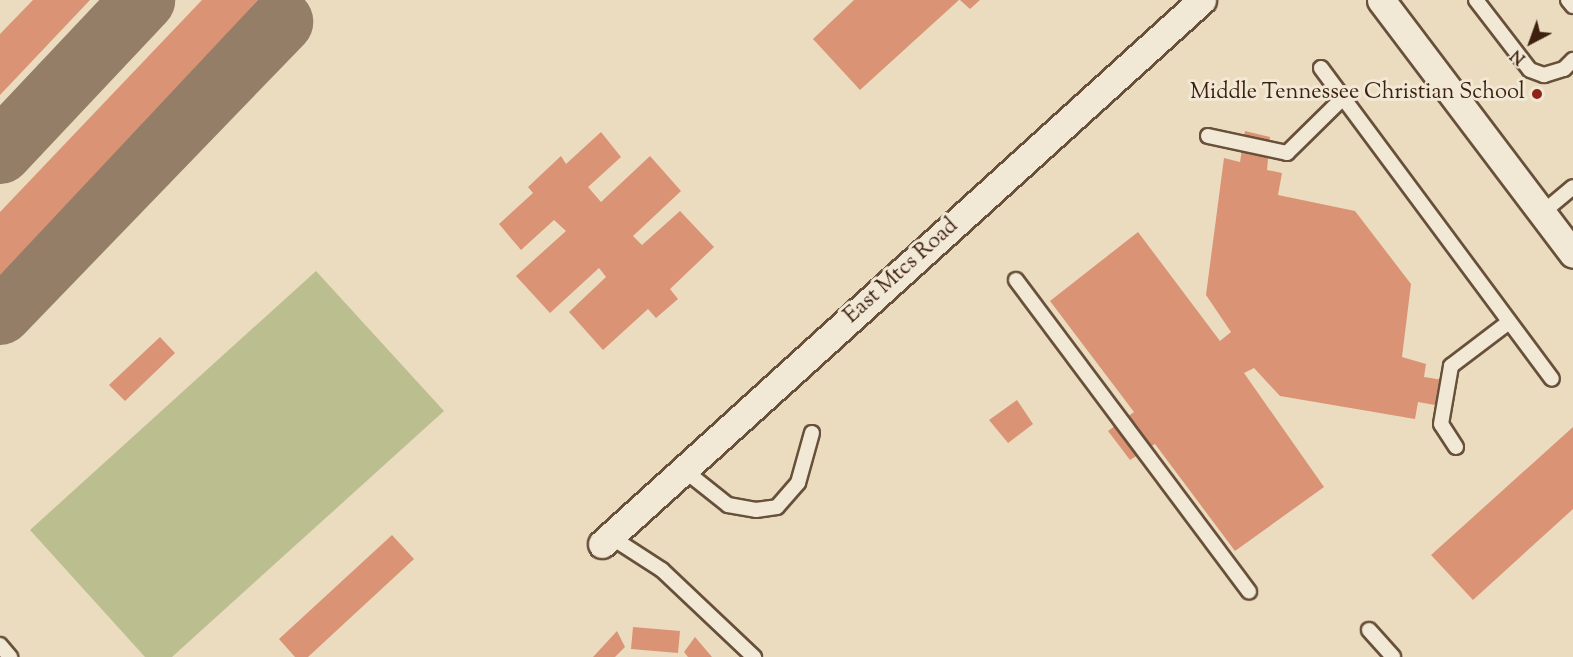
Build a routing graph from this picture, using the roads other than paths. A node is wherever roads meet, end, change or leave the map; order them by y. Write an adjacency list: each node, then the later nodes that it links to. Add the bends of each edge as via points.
1 (1202, 0): 18 (street, East Mtcs Road)
2 (1381, 0): 11 (street)
3 (1476, 0): 6 (lane, via 1530,70 1544,75 1564,69)
4 (1569, 0): 5 (lane)
5 (1573, 6)
6 (1573, 60)
7 (1320, 68): 8 (lane)
8 (1343, 98): 9 (lane, via 1287,153); 14 (lane)
9 (1208, 136)
10 (1573, 188): 11 (lane)
11 (1542, 213): 12 (street)
12 (1573, 254)
13 (1016, 280): 20 (lane)
14 (1509, 322): 15 (lane); 17 (lane, via 1451,366 1441,424)
15 (1552, 379)
16 (812, 433): 18 (lane, via 798,483 777,507 756,510 728,506)
17 (1456, 447)
18 (684, 470): 19 (street, East Mtcs Road)
19 (606, 540): 24 (lane, via 662,570)
20 (1249, 592)
21 (1369, 630): 25 (lane)
22 (0, 645): 23 (lane)
23 (10, 657)
24 (754, 657)
25 (1393, 657)

